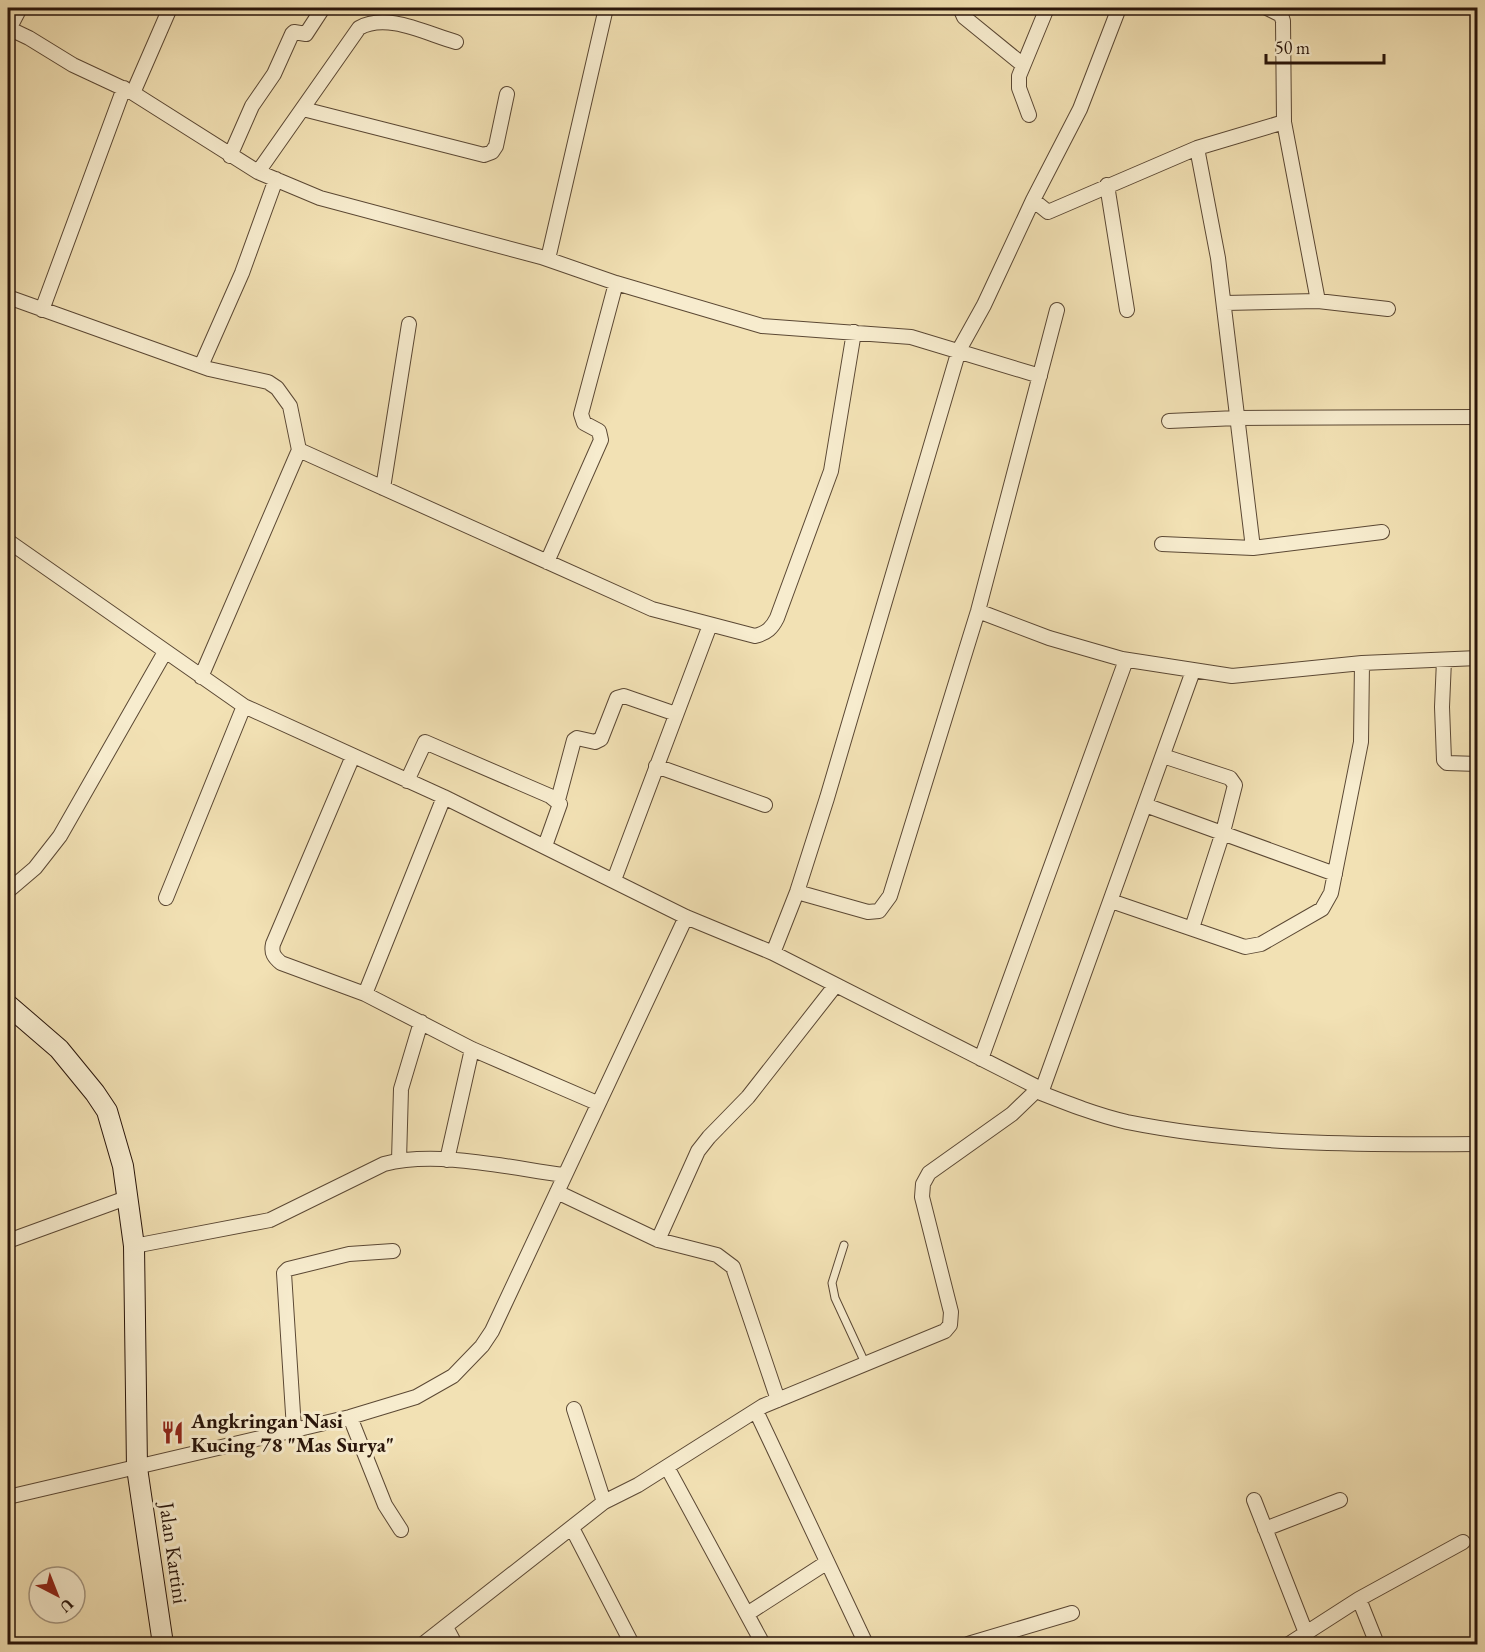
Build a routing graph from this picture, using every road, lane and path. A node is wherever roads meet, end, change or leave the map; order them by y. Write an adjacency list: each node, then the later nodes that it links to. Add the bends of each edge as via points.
1 (20, 8): 9 (street)
2 (170, 8): 12 (street)
3 (323, 8): 18 (street, via 306,34 292,34 274,74 252,106)
4 (606, 8): 23 (street)
5 (960, 8): 11 (street, via 964,17)
6 (1047, 8): 11 (street)
7 (1119, 8): 22 (street, via 1080,109)
8 (1269, 8): 16 (street, via 1281,15 1283,21)
9 (8, 28): 12 (street)
10 (456, 42): 14 (street, via 384,21 366,24 359,28)
11 (1023, 66): 15 (street, via 1019,88)
12 (128, 90): 18 (street); 29 (street)
13 (507, 94): 14 (street, via 496,146 484,155)
14 (303, 109): 19 (street)
15 (1029, 116)
16 (1284, 122): 17 (street); 26 (street)
17 (1197, 148): 21 (street); 27 (street)
18 (230, 156): 19 (street)
19 (258, 172): 20 (street)
20 (276, 179): 23 (street, via 320,198); 35 (street, via 242,273)
21 (1107, 185): 22 (street, via 1048,212); 31 (street)
22 (1033, 200): 34 (street, via 1014,246)
23 (548, 259): 24 (street)
24 (616, 283): 33 (street, via 762,326); 46 (street, via 581,414 584,423 599,431 601,440)
25 (8, 297): 29 (street)
26 (1318, 301): 27 (street); 28 (street)
27 (1225, 303): 38 (street)
28 (1388, 309)
29 (42, 310): 35 (street)
30 (1057, 310): 36 (street)
31 (1127, 310)
32 (409, 324): 41 (street)
33 (854, 332): 34 (street, via 911,337); 48 (street, via 831,471 777,618 764,634 755,636)
34 (959, 350): 36 (street); 72 (street)
35 (201, 366): 40 (street, via 277,388 290,406)
36 (1040, 376): 47 (street)
37 (1478, 417): 38 (street)
38 (1237, 418): 39 (street); 45 (street)
39 (1168, 421)
40 (299, 450): 41 (street); 55 (street)
41 (382, 488): 46 (street)
42 (1382, 532): 45 (street)
43 (8, 541): 49 (street)
44 (1162, 544): 45 (street)
45 (1253, 548)
46 (548, 562): 48 (street, via 652,609)
47 (978, 611): 51 (street, via 1049,638); 72 (street, via 885,905 879,911 868,912)
48 (710, 625): 57 (street)
49 (165, 652): 55 (street); 71 (street, via 60,836 35,868)
50 (1478, 658): 52 (street)
51 (1126, 660): 54 (street); 83 (street)
52 (1444, 660): 53 (street); 60 (street, via 1444,760)
53 (1362, 663): 54 (street, via 1255,675); 69 (street, via 1361,742)
54 (1193, 672): 59 (street)
55 (201, 677): 56 (street)
56 (244, 706): 58 (street); 73 (street)
57 (676, 714): 61 (street); 64 (street, via 624,696 617,698 601,739 574,740)
58 (353, 756): 62 (street); 79 (street, via 272,951 281,963)
59 (1163, 756): 66 (street); 67 (street, via 1234,780)
60 (1478, 764)
61 (657, 766): 65 (street); 70 (street)
62 (407, 781): 63 (street); 64 (street, via 425,742)
63 (444, 797): 68 (street); 79 (street)
64 (558, 800): 68 (street, via 559,808)
65 (765, 805)
66 (1145, 805): 67 (street); 74 (street)
67 (1223, 832): 69 (street); 76 (street)
68 (545, 846): 70 (street)
69 (1335, 874): 76 (street, via 1322,909 1261,944 1245,946)
70 (614, 880): 75 (street)
71 (8, 891)
72 (797, 892): 77 (street)
73 (166, 898)
74 (1111, 901): 76 (street); 84 (street)
75 (686, 917): 77 (street); 85 (street)
76 (1192, 928)
77 (773, 953): 78 (street)
78 (835, 986): 83 (street); 92 (street, via 748,1096 698,1151)
79 (365, 994): 81 (street)
80 (8, 1005): 91 (street, Jalan Kartini, via 59,1049 107,1111)
81 (421, 1022): 82 (street); 87 (street, via 401,1089)
82 (472, 1049): 85 (street); 88 (street)
83 (981, 1059): 84 (street)
84 (1040, 1091): 86 (street, via 1087,1111 1128,1122 1189,1130 1330,1143); 97 (street, via 929,1173 922,1197 951,1312 950,1325 941,1334)
85 (597, 1103): 89 (street)
86 (1478, 1144)
87 (399, 1160): 88 (street); 95 (street, via 270,1220)
88 (447, 1160): 89 (street)
89 (564, 1175): 90 (street)
90 (557, 1192): 92 (street); 101 (street, via 492,1331 476,1353 436,1388)
91 (129, 1197): 93 (street); 95 (street, Jalan Kartini)
92 (658, 1240): 98 (street, via 717,1255 733,1267)
93 (8, 1241)
94 (844, 1245): 97 (lane, via 832,1283)
95 (134, 1246): 104 (street, Jalan Kartini)
96 (393, 1251): 102 (street, via 349,1254 284,1273)
97 (866, 1365): 98 (street)
98 (778, 1400): 100 (street)
99 (574, 1409): 108 (street)
100 (756, 1411): 103 (street); 113 (street)
101 (350, 1416): 102 (street); 111 (street, via 385,1505)
102 (294, 1429): 104 (street)
103 (668, 1467): 108 (street); 116 (street)
104 (137, 1468): 105 (street); 119 (street, Jalan Kartini)
105 (8, 1497)
106 (1254, 1500): 110 (street)
107 (1340, 1500): 110 (street)
108 (604, 1502): 109 (street)
109 (572, 1528): 117 (street); 122 (street)
110 (1265, 1529): 118 (street)
111 (400, 1530)
112 (1463, 1542): 114 (street)
113 (826, 1563): 116 (street); 124 (street)
114 (1359, 1599): 118 (street); 127 (street)
115 (1072, 1613): 125 (street)
116 (747, 1614): 123 (street)
117 (446, 1627): 120 (street); 121 (street)
118 (1306, 1633): 126 (street)
119 (163, 1644)
120 (423, 1644)
121 (455, 1644)
122 (632, 1644)
123 (763, 1644)
124 (866, 1644)
125 (968, 1644)
126 (1289, 1644)
127 (1377, 1644)

